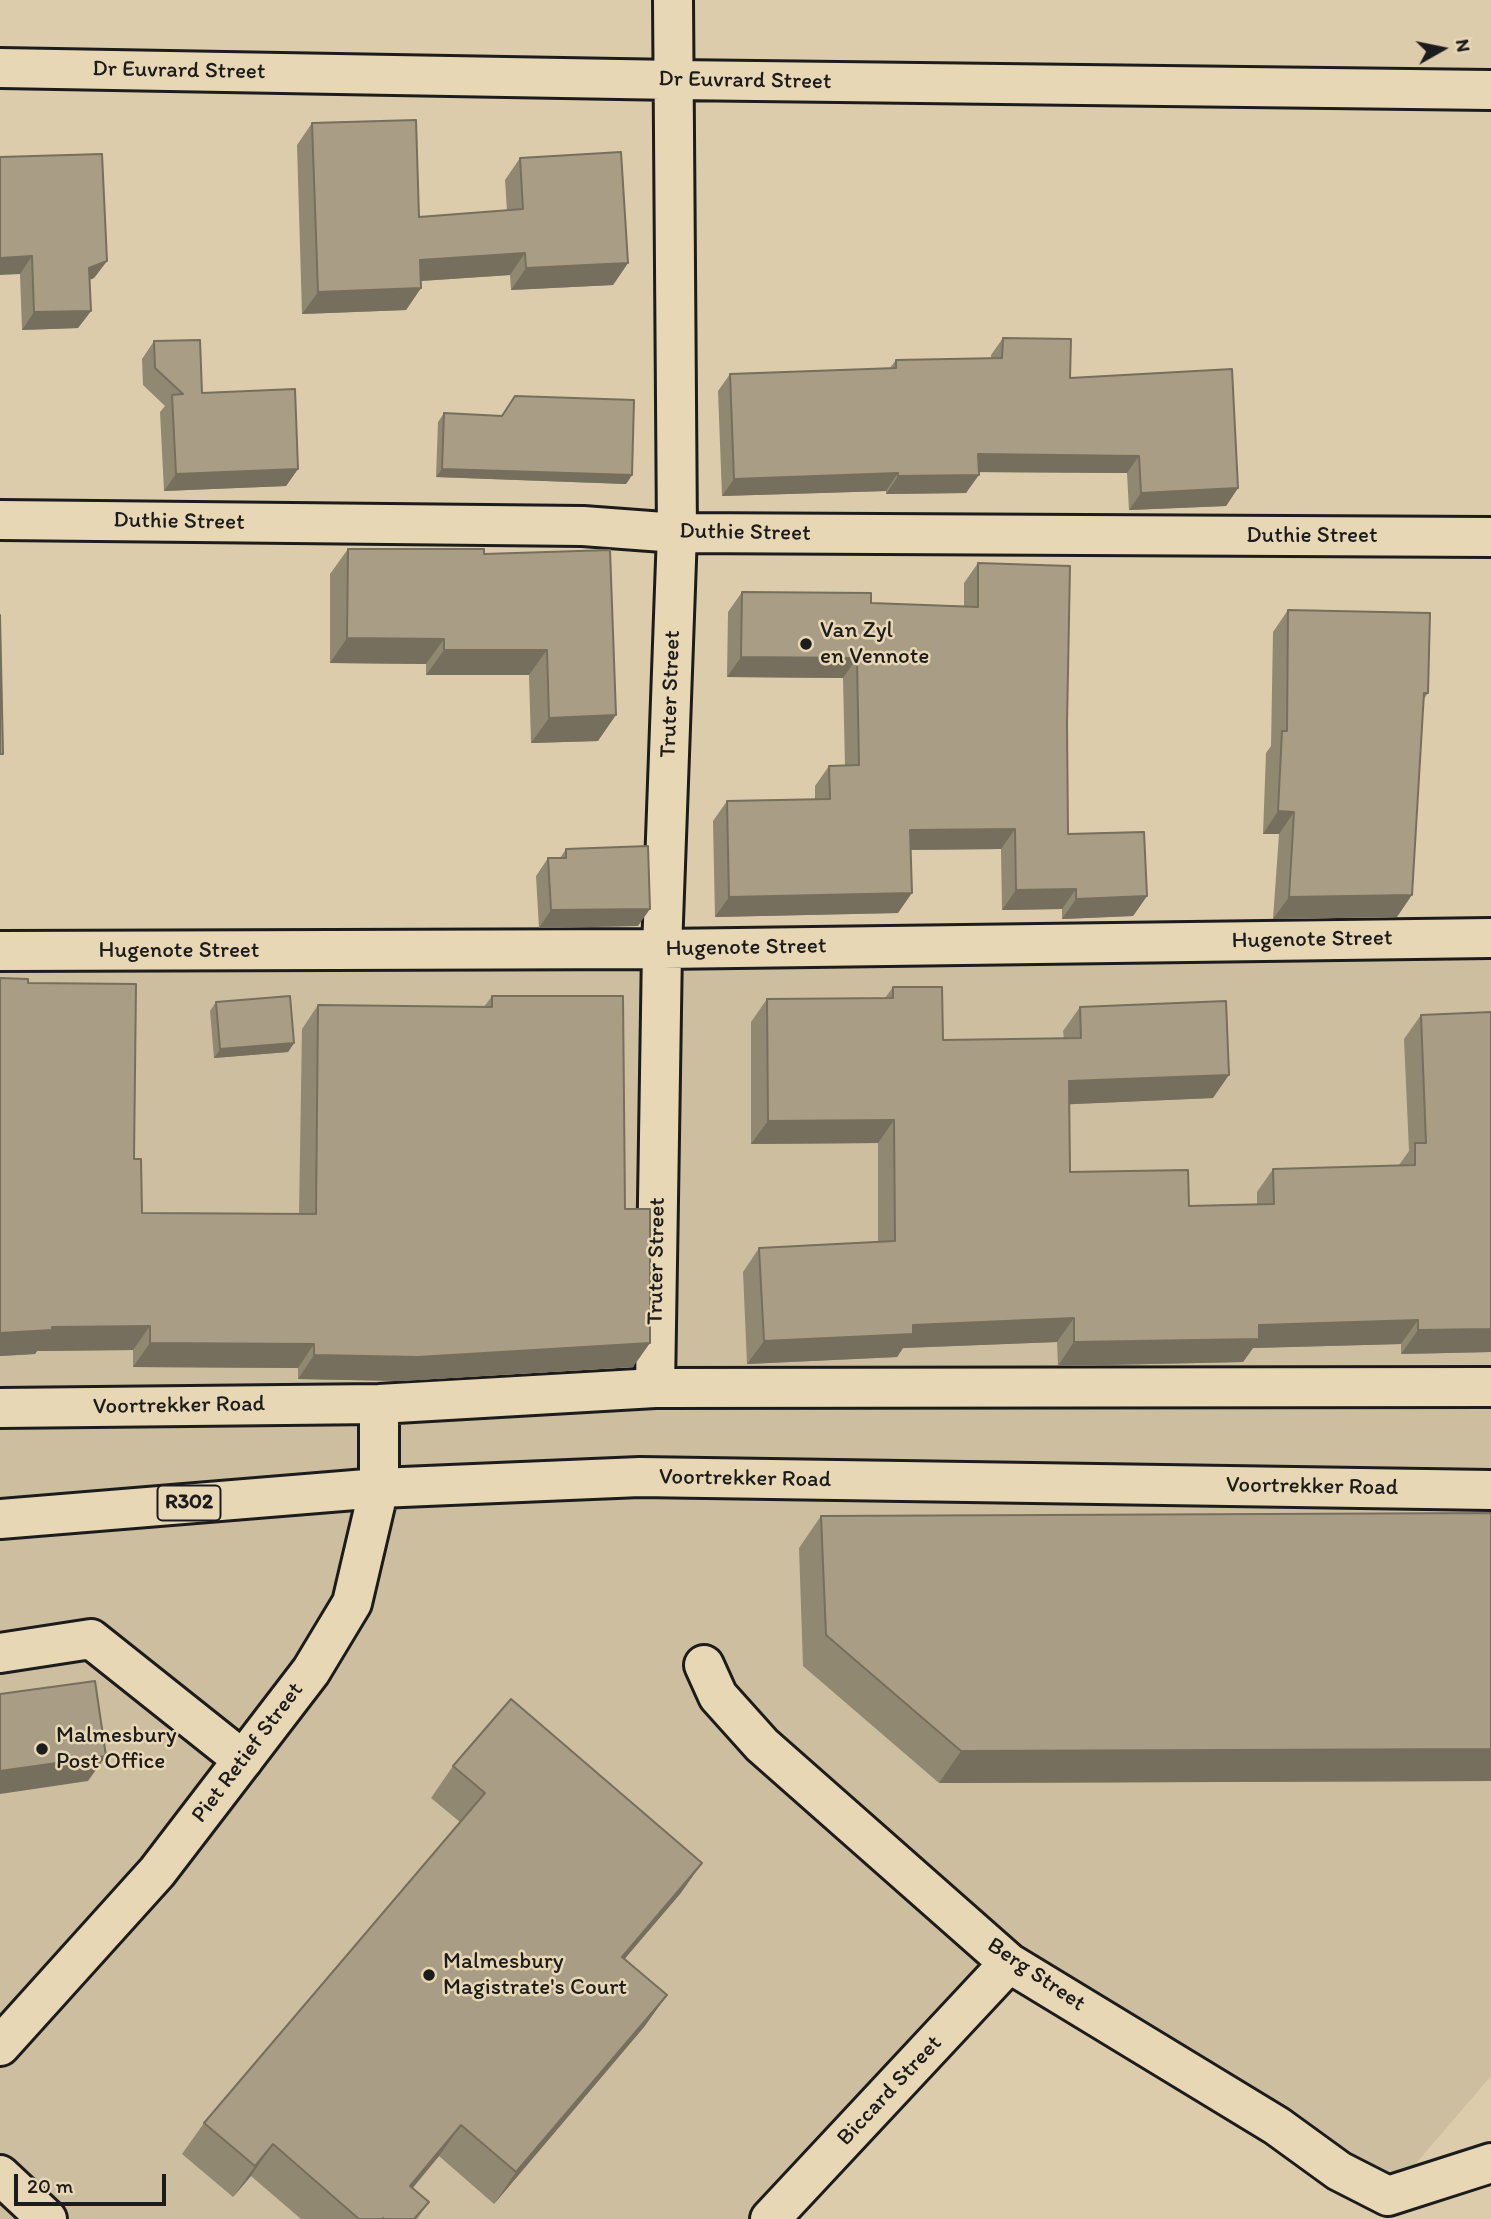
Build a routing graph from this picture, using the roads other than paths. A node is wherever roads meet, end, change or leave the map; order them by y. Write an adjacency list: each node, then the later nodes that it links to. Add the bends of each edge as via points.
1 (673, 0): 3 (street, Truter Street)
2 (0, 68): 3 (street, Dr Euvrard Street)
3 (675, 80): 4 (street, Dr Euvrard Street); 6 (street, Truter Street)
4 (1491, 90)
5 (0, 520): 6 (street, Duthie Street, via 583,526)
6 (677, 533): 7 (street, Duthie Street); 9 (street, Truter Street)
7 (1491, 537)
8 (1491, 937): 9 (street, Hugenote Street)
9 (662, 949): 10 (street, Hugenote Street); 12 (street, Truter Street)
10 (0, 951)
11 (1491, 1387): 12 (street, Voortrekker Road)
12 (655, 1388): 13 (street, Voortrekker Road)
13 (379, 1404): 14 (street, Voortrekker Road); 15 (street, Piet Retief Street)
14 (0, 1408)
15 (379, 1488): 16 (street, Voortrekker Road, via 640,1477); 17 (street, Voortrekker Road / R302); 20 (street, Piet Retief Street, via 352,1603 311,1671)
16 (1491, 1490)
17 (0, 1519)
18 (0, 1653): 20 (street, via 91,1639)
19 (704, 1665): 21 (street, Berg Street, via 718,1696 762,1745)
20 (243, 1759): 22 (street, Piet Retief Street, via 157,1872)
21 (1009, 1963): 25 (street, Berg Street, via 1277,2126); 27 (street, Biccard Street)
22 (0, 2046)
23 (1491, 2163): 25 (street)
24 (0, 2175): 26 (street)
25 (1379, 2207)
26 (47, 2219)
27 (770, 2219)

